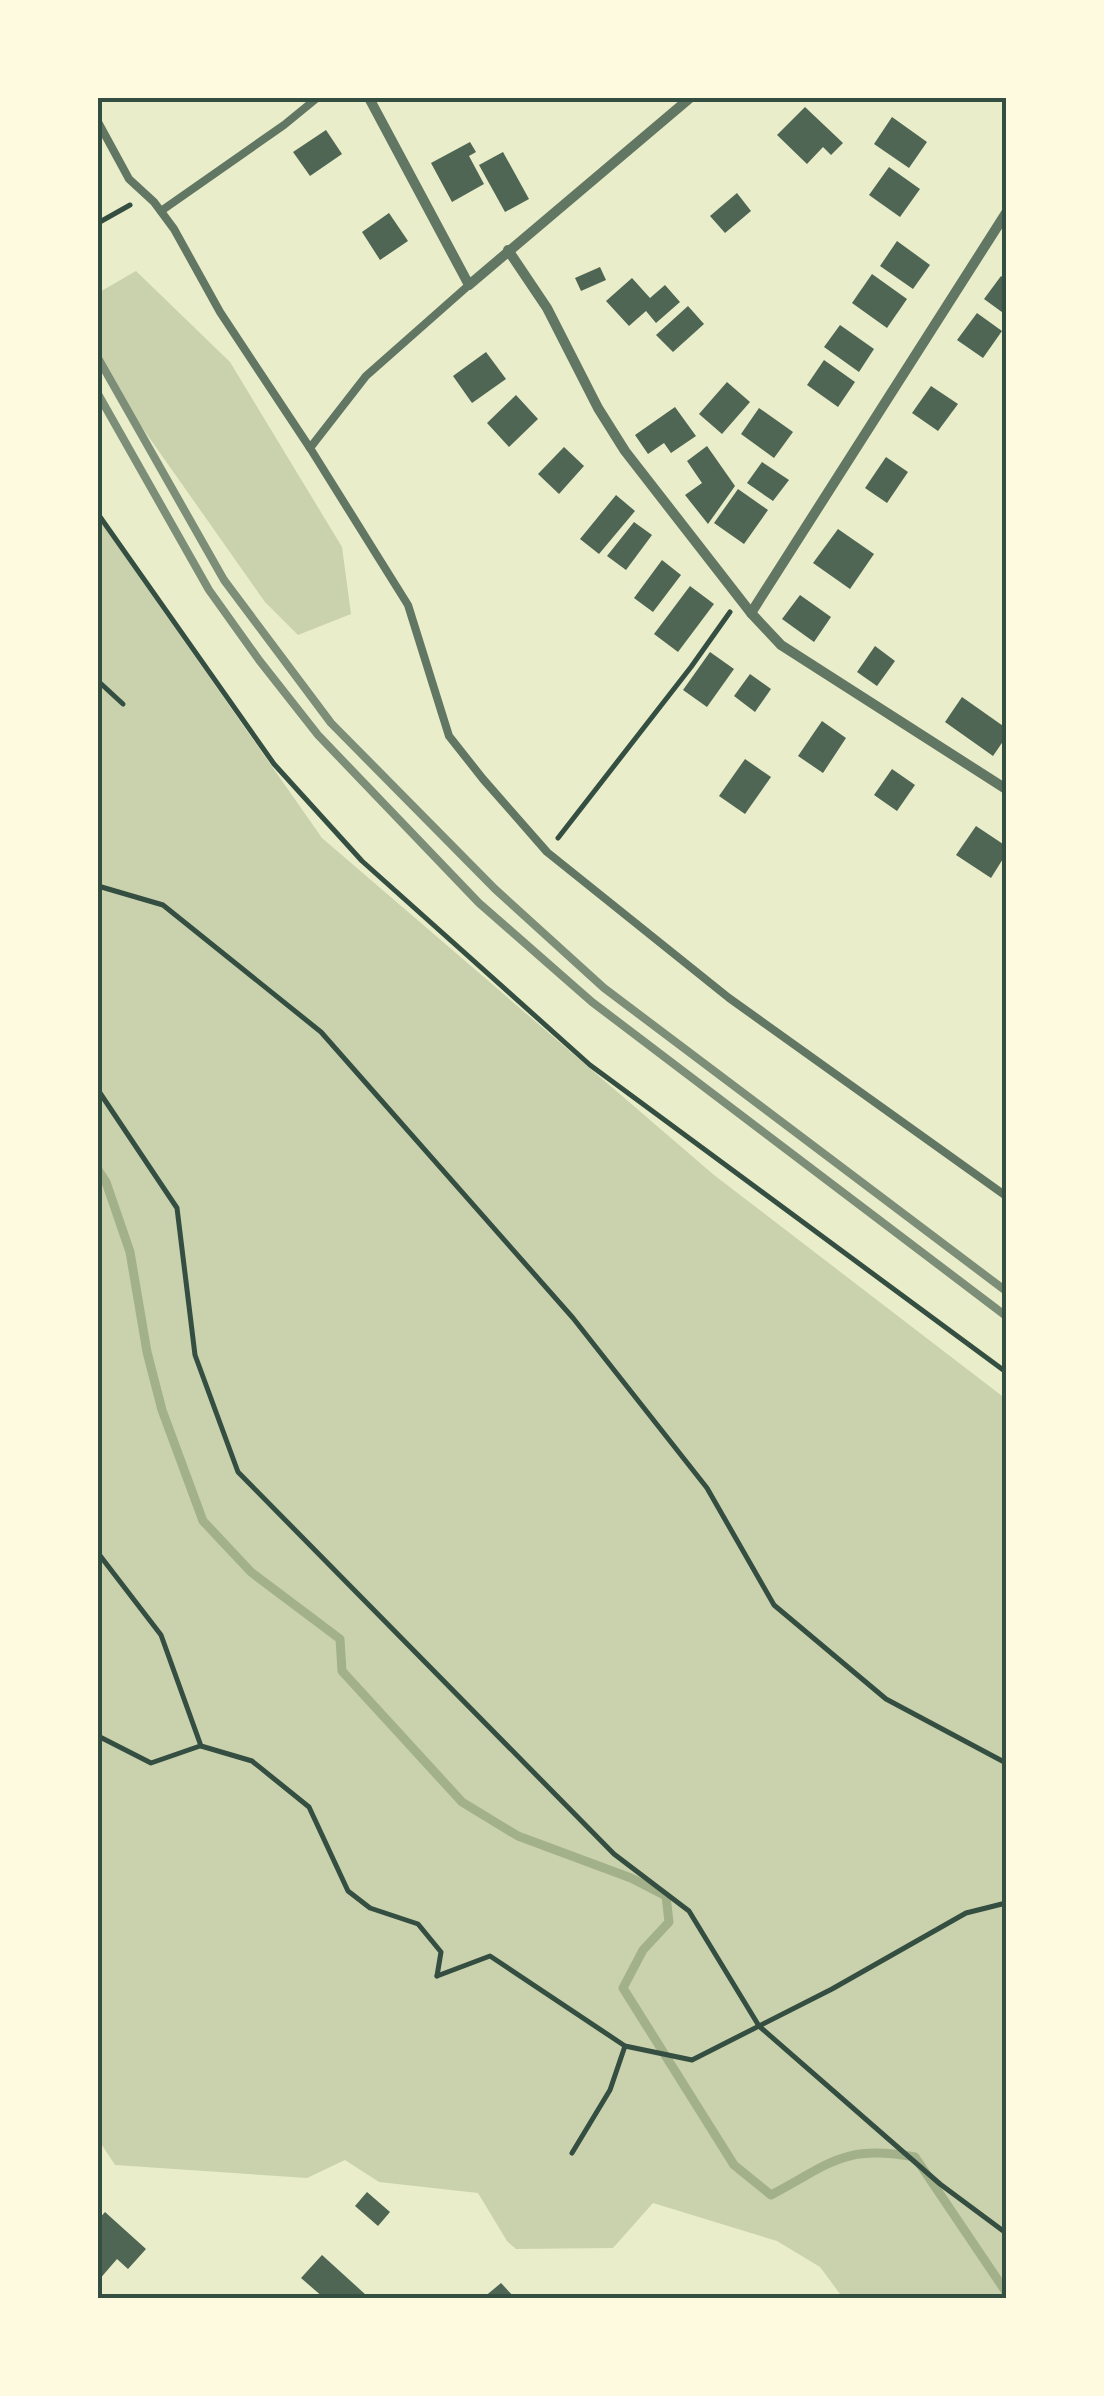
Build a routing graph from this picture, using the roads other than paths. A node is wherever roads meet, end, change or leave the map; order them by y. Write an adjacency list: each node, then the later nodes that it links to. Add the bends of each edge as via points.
1 (316, 98): 5 (lane)
2 (369, 98): 8 (street)
3 (690, 98): 7 (street)
4 (98, 122): 5 (lane, via 129,179)
5 (160, 210): 9 (lane)
6 (1006, 212): 10 (street)
7 (508, 250): 8 (street); 10 (street, via 548,308 625,451)
8 (469, 285): 9 (lane, via 366,376)
9 (310, 448): 12 (lane, via 408,605 449,736 547,852 729,998)
10 (751, 613): 11 (street, via 781,645)
11 (1006, 789)
12 (1006, 1196)

